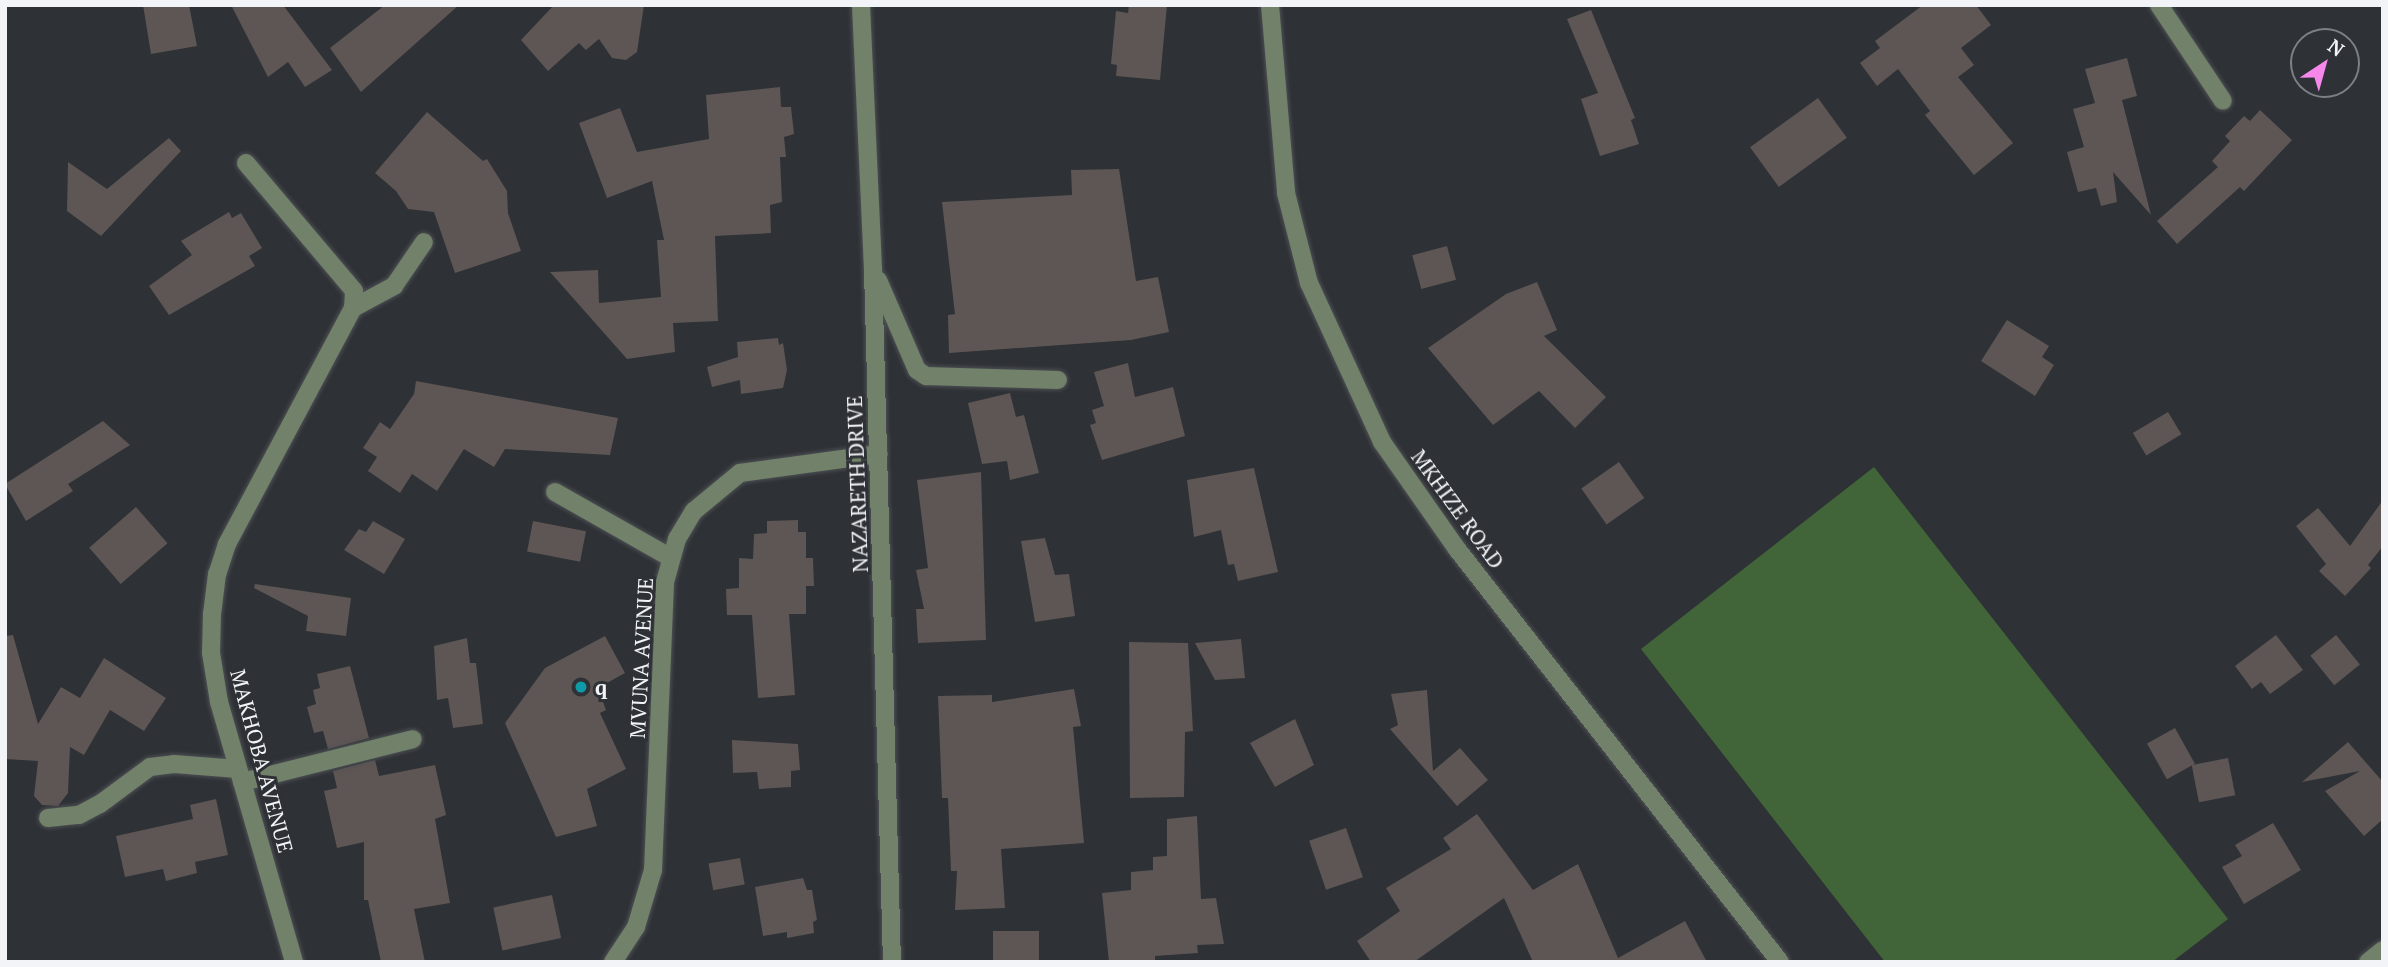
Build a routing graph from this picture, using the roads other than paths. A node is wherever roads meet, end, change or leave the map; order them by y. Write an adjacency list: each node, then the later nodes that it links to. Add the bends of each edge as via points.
1 (861, 5): 7 (street, NAZARETH DRIVE)
2 (1270, 5): 20 (street, MKHIZE ROAD, via 1286,192 1309,283 1381,442 1465,560)
3 (2159, 5): 4 (street)
4 (2223, 101)
5 (246, 163): 8 (street, via 348,279 354,291)
6 (424, 242): 8 (street, via 394,285)
7 (873, 270): 9 (street, via 918,370 926,376); 10 (street, NAZARETH DRIVE)
8 (353, 308): 14 (street, MAKHOBA AVENUE, via 242,513 217,574 211,653)
9 (1058, 380)
10 (879, 454): 12 (street, MVUNA AVENUE, via 740,473 694,511); 19 (street, NAZARETH DRIVE)
11 (555, 492): 12 (street)
12 (671, 558): 18 (street, MVUNA AVENUE, via 665,582 653,870 636,927)
13 (413, 739): 14 (street)
14 (240, 776): 15 (street, via 174,764 150,767 79,815); 17 (street, MAKHOBA AVENUE)
15 (48, 818)
16 (2383, 950): 21 (street)
17 (293, 962)
18 (613, 962)
19 (892, 962)
20 (1780, 962)
21 (2368, 962)

